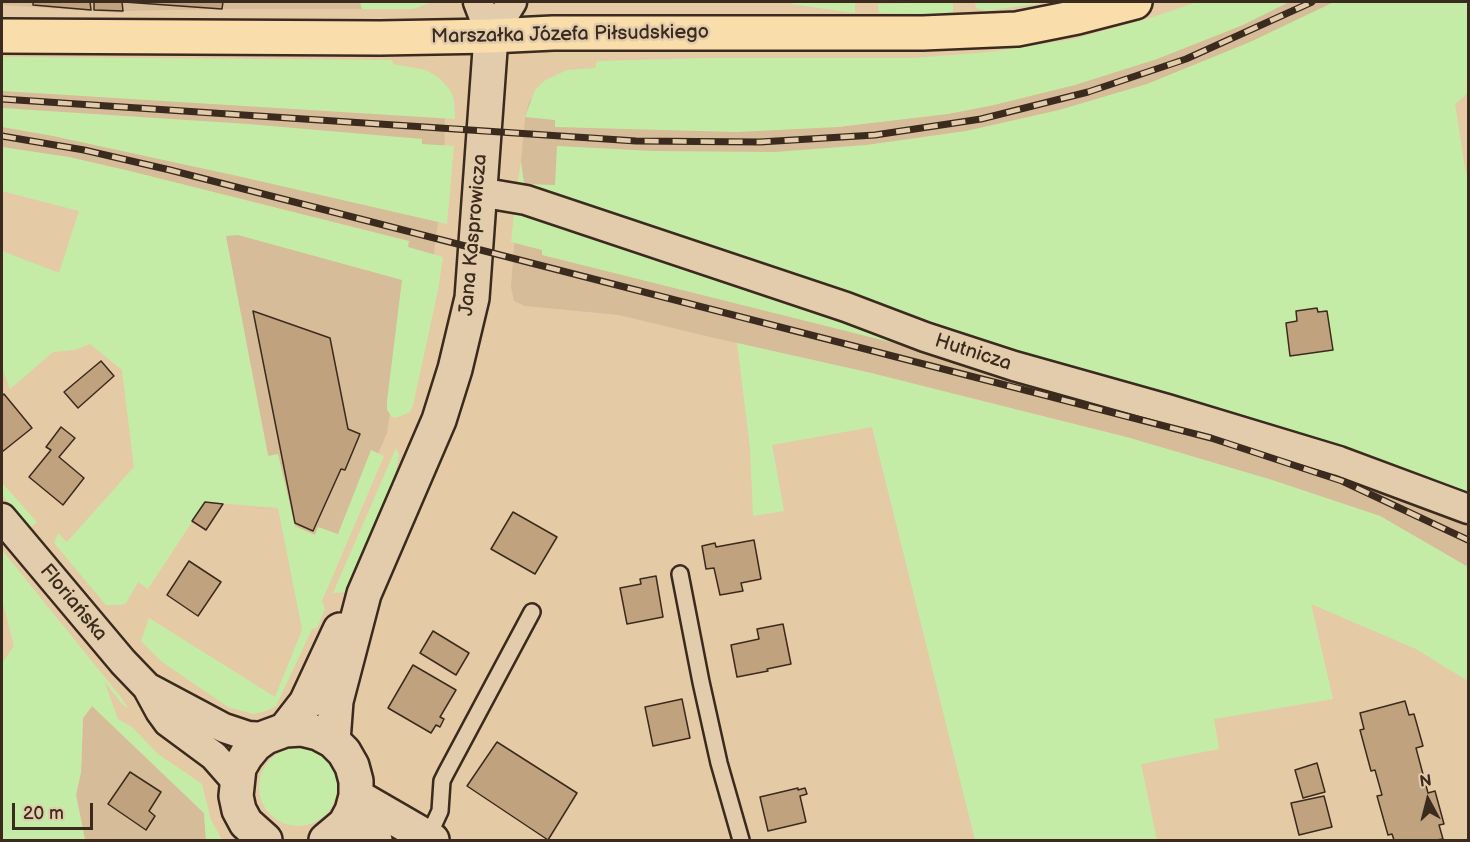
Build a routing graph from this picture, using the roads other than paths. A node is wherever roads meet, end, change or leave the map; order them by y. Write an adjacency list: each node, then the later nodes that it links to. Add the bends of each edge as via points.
1 (478, 2): 5 (street, Jana Kasprowicza)
2 (512, 2): 5 (street, Jana Kasprowicza)
3 (1135, 2): 5 (main road, Marszałka Józefa Piłsudskiego, via 1017,28 969,31)
4 (2, 36): 5 (main road, Marszałka Józefa Piłsudskiego)
5 (491, 36): 6 (main road, Jana Kasprowicza)
6 (480, 192): 7 (street, Hutnicza, via 526,200 925,337 1339,461); 10 (main road, Jana Kasprowicza, via 472,298 455,369 439,420)
7 (1468, 509)
8 (2, 518): 12 (street, Floriańska)
9 (680, 574): 21 (lane, via 701,681)
10 (364, 594): 13 (main road, Jana Kasprowicza, via 338,634 306,703); 14 (main road, Jana Kasprowicza, via 336,701)
11 (532, 612): 18 (lane, via 442,781 440,811)
12 (147, 687): 13 (street, Floriańska, via 224,728 249,736); 15 (street, Floriańska, via 168,723 213,756)
13 (276, 734): 14 (main road, via 302,729); 15 (main road, Jana Kasprowicza, via 255,745 239,768)
14 (333, 741): 16 (main road, via 352,766)
15 (236, 781): 19 (main road, via 239,810 246,823)
16 (356, 796): 17 (main road, via 345,824); 18 (main road)
17 (331, 838): 20 (main road, via 355,835)
18 (430, 839)
19 (265, 840)
20 (375, 840)
21 (741, 840)

